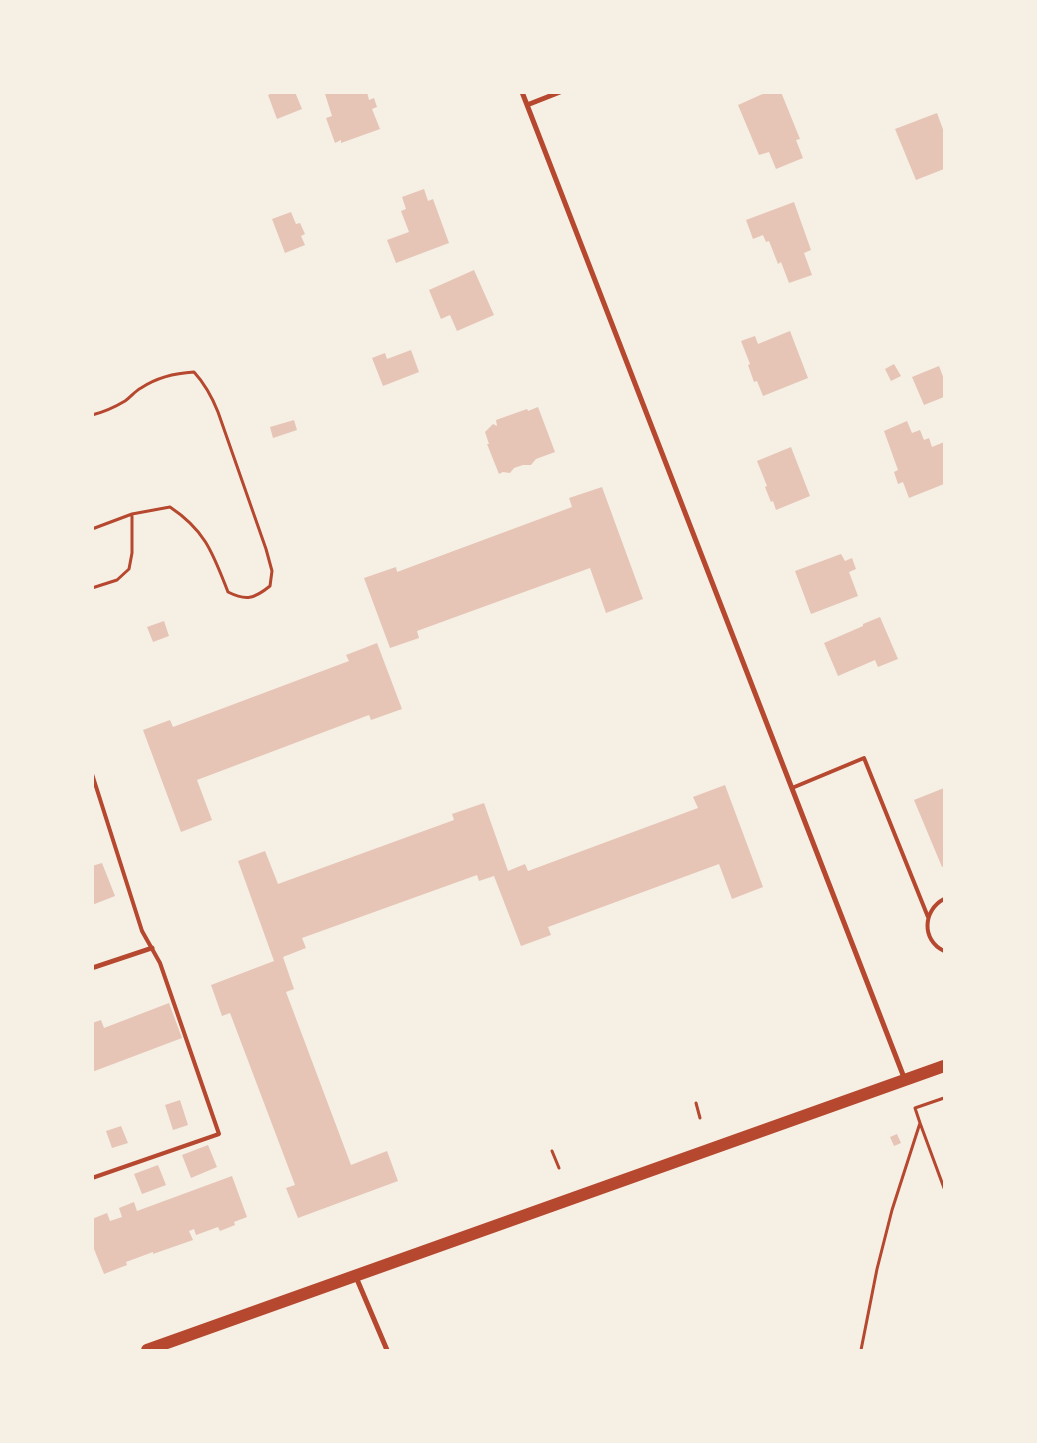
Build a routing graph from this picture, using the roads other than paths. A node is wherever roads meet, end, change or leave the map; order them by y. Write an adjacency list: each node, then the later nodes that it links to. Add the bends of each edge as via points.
1 (522, 92): 3 (street)
2 (560, 92): 3 (street)
3 (527, 106): 5 (street)
4 (92, 774): 6 (lane)
5 (792, 788): 9 (lane, via 864,758); 14 (street)
6 (98, 790): 7 (lane); 10 (lane, via 142,931)
7 (92, 793)
8 (944, 899): 9 (lane, via 932,908)
9 (928, 917): 11 (lane, via 929,936)
10 (152, 948): 12 (street); 15 (lane, via 219,1134)
11 (944, 951)
12 (92, 968)
13 (944, 1066): 14 (main road)
14 (906, 1080): 16 (main road)
15 (92, 1178)
16 (356, 1276): 17 (main road); 18 (street)
17 (147, 1350)
18 (388, 1350)

